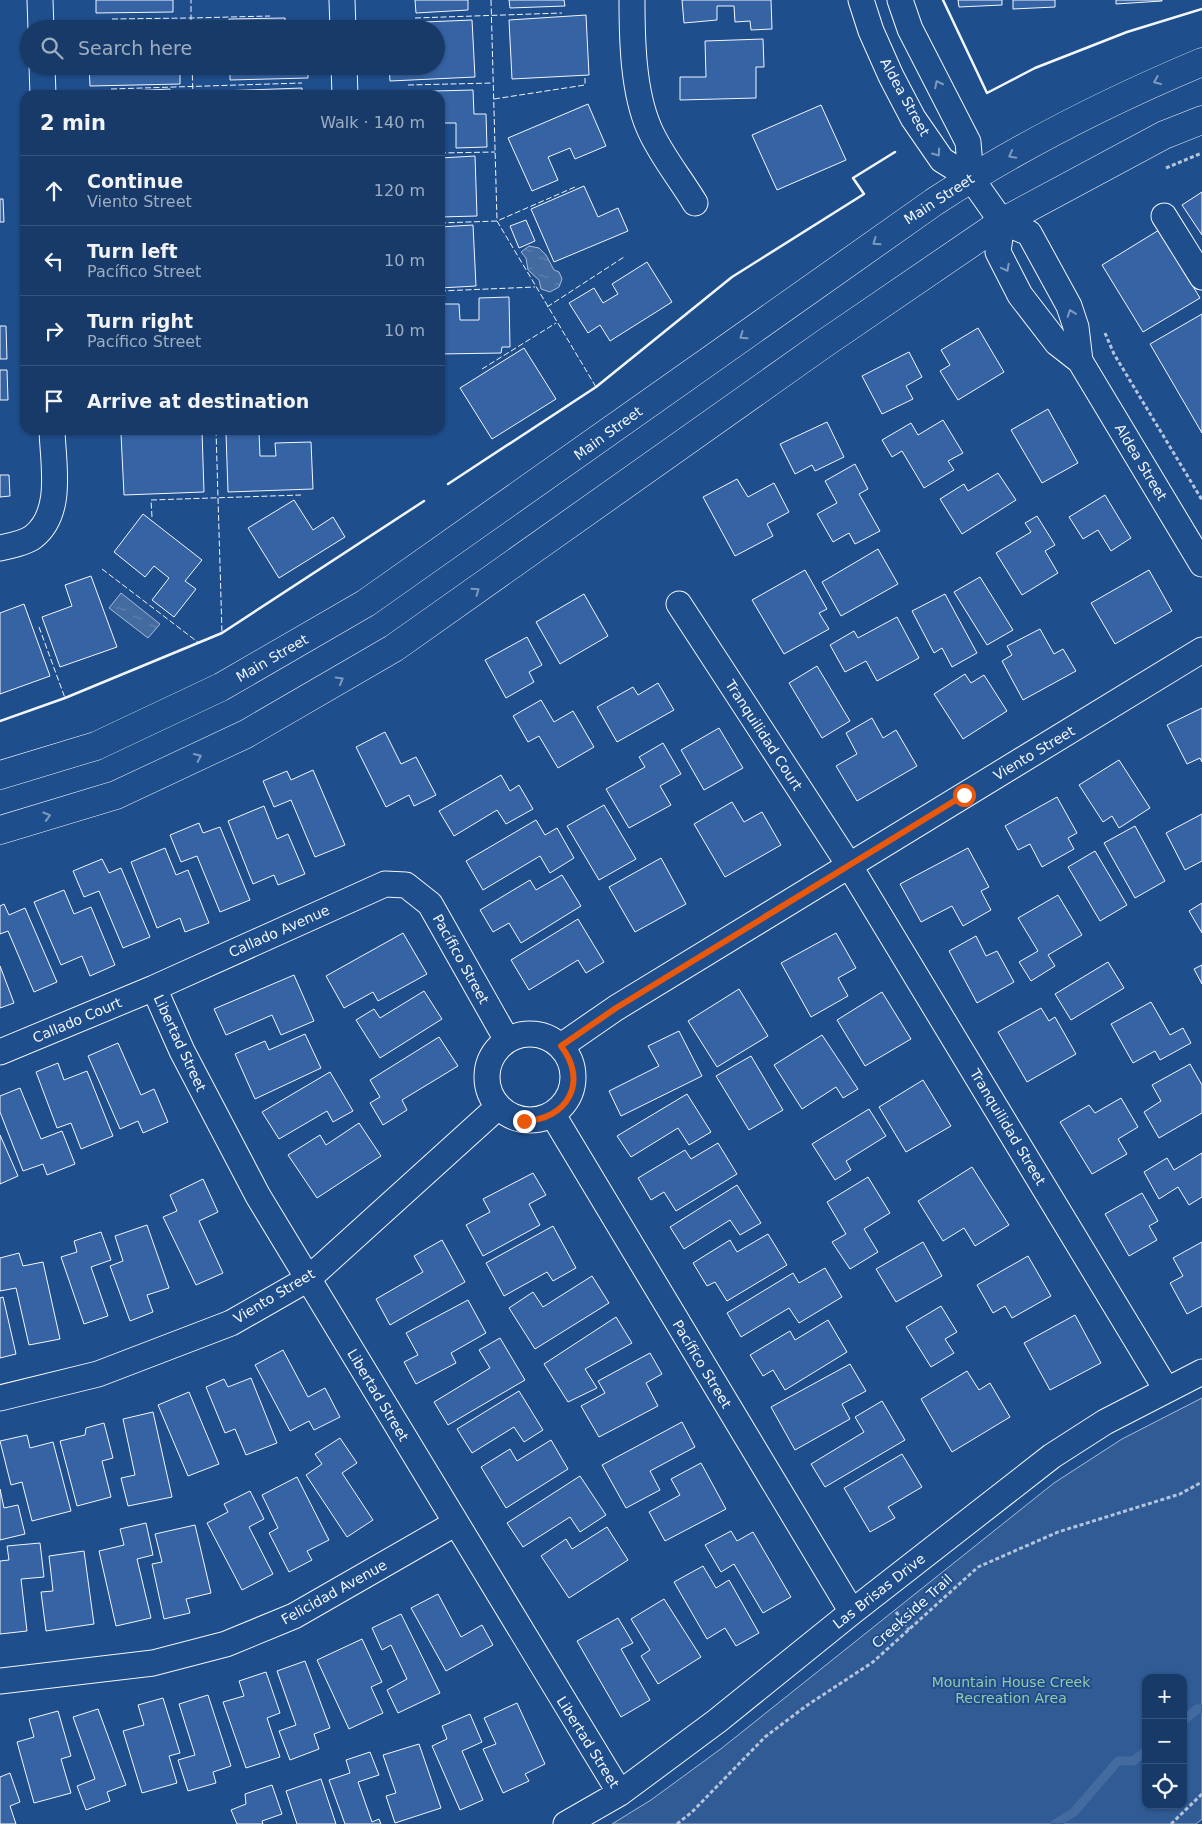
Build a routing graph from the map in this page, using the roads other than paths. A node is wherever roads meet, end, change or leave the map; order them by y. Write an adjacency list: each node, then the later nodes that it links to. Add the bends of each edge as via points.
1 (40, 0): 6 (street)
2 (342, 0): 7 (street)
3 (632, 0): 15 (street, via 636,79 649,128)
4 (861, 0): 14 (street, Aldea Street, one-way to 14, via 871,31 913,118 942,160)
5 (900, 0): 14 (street, one-way to 5, via 968,142 910,29)
6 (41, 20)
7 (343, 20)
8 (1202, 62): 14 (street, Main Street, one-way to 14, via 1142,88)
9 (42, 75): 11 (street)
10 (344, 75): 12 (street)
11 (43, 90)
12 (345, 90)
13 (1202, 120): 17 (street, via 1164,135)
14 (971, 178): 17 (street, Aldea Street); 25 (street, Main Street, one-way to 25, via 366,603 221,688 96,746)
15 (695, 203)
16 (1164, 216): 18 (street)
17 (1002, 222): 19 (street, Aldea Street, one-way to 19, via 998,252 1020,295 1057,344); 19 (street, Aldea Street, one-way to 17, via 1076,327 1058,284 1029,233); 26 (street, one-way to 17, via 124,791 246,734 394,648)
18 (1202, 277)
19 (1080, 361): 22 (street, Aldea Street)
20 (52, 435): 21 (street, via 54,500 46,523 32,538)
21 (0, 548)
22 (1202, 564)
23 (679, 604): 27 (street, Tranquilidad Court)
24 (1202, 650): 27 (street, Viento Street)
25 (0, 775)
26 (0, 830)
27 (849, 865): 31 (street, Viento Street, via 616,1008); 37 (street, Tranquilidad Street)
28 (406, 885): 29 (street, Callado Avenue, via 385,884); 30 (street, Pacífico Street, via 430,904)
29 (154, 988): 32 (street, Callado Court); 35 (street, Libertad Street, via 182,1051 258,1196)
30 (506, 1040): 31 (street, via 529,1034 540,1035); 33 (street, via 488,1064 486,1079 489,1094)
31 (561, 1046): 34 (street, via 569,1057 574,1082 563,1106)
32 (0, 1052)
33 (498, 1106): 34 (street, via 509,1116 524,1121); 35 (street, Viento Street)
34 (552, 1115): 40 (street, Pacífico Street)
35 (308, 1279): 38 (street, Viento Street, via 230,1323 195,1337 98,1374); 39 (street, Libertad Street)
36 (1202, 1372): 37 (street, Las Brisas Drive)
37 (1166, 1389): 40 (street, Las Brisas Drive, via 1052,1456)
38 (0, 1398)
39 (456, 1523): 41 (street, Felicidad Avenue, via 294,1616 226,1644 153,1663); 42 (street, Libertad Street)
40 (852, 1612): 42 (street, Las Brisas Drive, via 718,1721)
41 (0, 1680)
42 (620, 1793): 43 (street, Las Brisas Drive)
43 (566, 1824)

